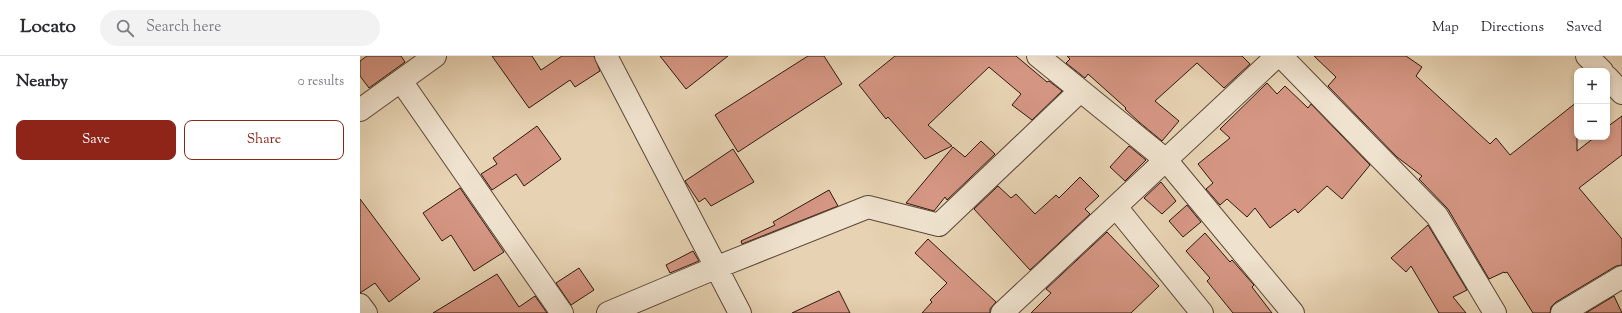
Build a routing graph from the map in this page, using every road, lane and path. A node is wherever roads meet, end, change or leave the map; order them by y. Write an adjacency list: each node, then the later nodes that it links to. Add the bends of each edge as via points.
1 (435, 56): 9 (street)
2 (606, 56): 15 (street)
3 (1038, 56): 10 (street)
4 (1277, 56): 13 (street)
5 (1281, 56): 25 (street, via 1437,216)
6 (1588, 56): 7 (street)
7 (1599, 68)
8 (1610, 80): 11 (street)
9 (401, 81): 12 (street); 19 (street)
10 (1080, 91): 13 (street); 15 (street, via 939,225 868,207)
11 (1622, 93)
12 (360, 110)
13 (1166, 160): 14 (street); 24 (street)
14 (1116, 207): 22 (street); 23 (street)
15 (715, 268): 20 (street); 21 (street)
16 (1622, 277): 26 (street)
17 (360, 305): 18 (street)
18 (366, 313)
19 (562, 313)
20 (608, 313)
21 (740, 313)
22 (1002, 313)
23 (1202, 313)
24 (1293, 313)
25 (1495, 313)
26 (1562, 313)

